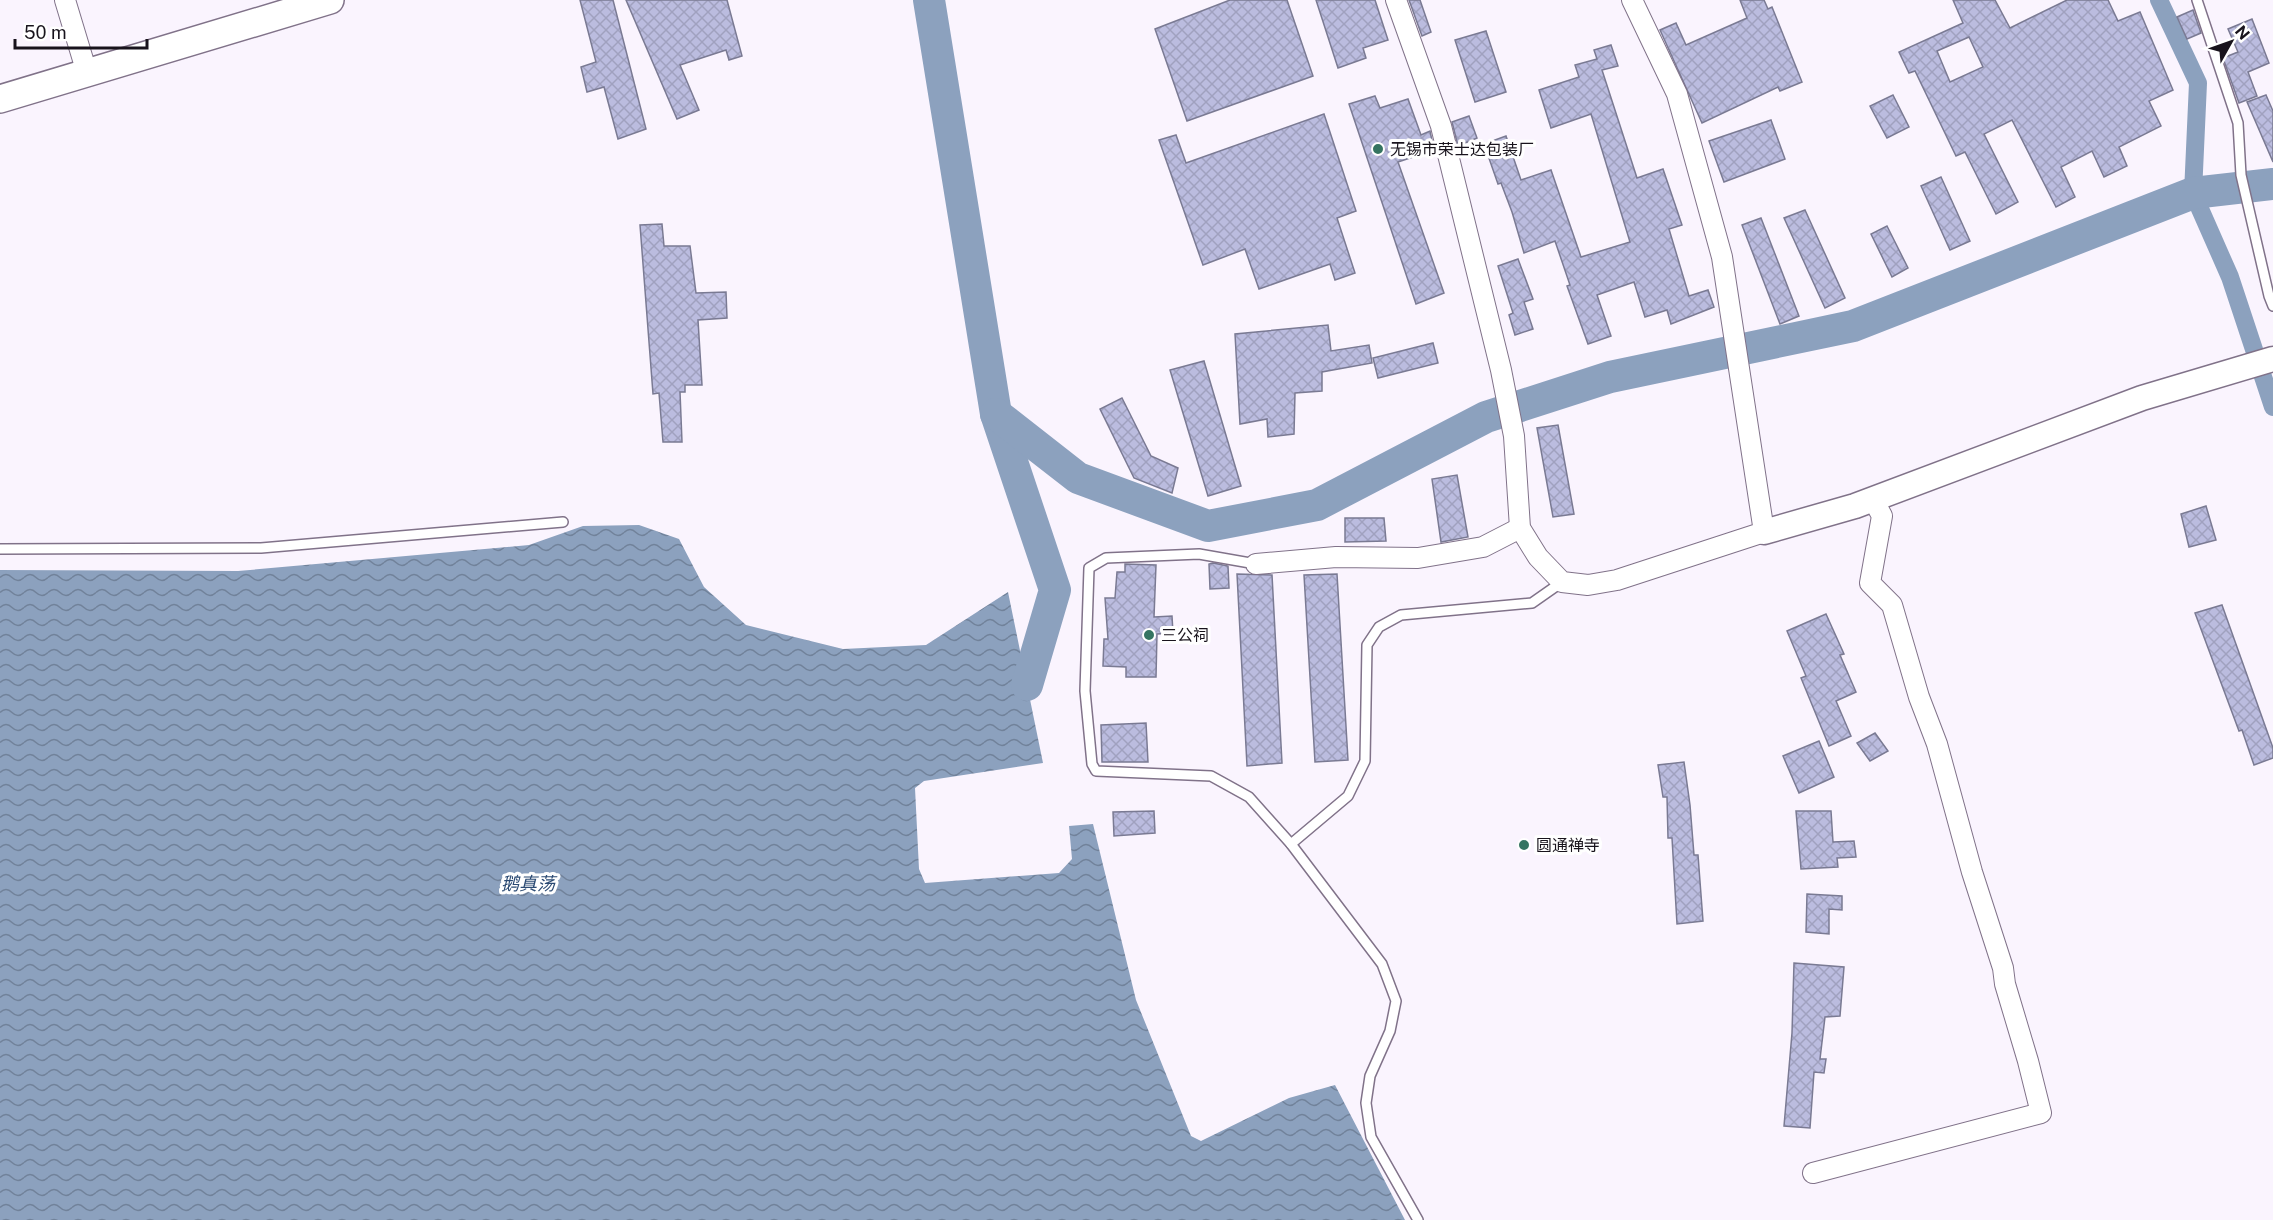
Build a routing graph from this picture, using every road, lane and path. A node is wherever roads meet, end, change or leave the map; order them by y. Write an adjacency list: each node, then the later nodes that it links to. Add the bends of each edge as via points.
1 (65, 0): 6 (street)
2 (330, 0): 6 (main road)
3 (1396, 0): 12 (street, via 1441,126 1501,370 1514,436)
4 (1632, 0): 13 (street, via 1677,94 1722,257)
5 (2197, 0): 8 (lane, via 2238,123 2241,175)
6 (87, 73): 7 (main road)
7 (0, 99)
8 (2273, 306)
9 (2272, 359): 10 (street, via 2142,398)
10 (1873, 499): 13 (street); 18 (street, via 1882,516 1870,583 1892,605 1937,744 2041,1113)
11 (562, 522): 14 (lane, via 261,548)
12 (1520, 528): 15 (street, via 1483,547 1418,558 1336,556); 16 (street)
13 (1764, 532): 16 (street, via 1617,580 1588,585)
14 (0, 549)
15 (1256, 564): 17 (lane, via 1199,554 1106,558 1089,568 1085,691 1092,764 1096,771 1211,776 1249,797)
16 (1562, 582): 17 (lane, via 1532,603 1401,615 1378,627 1367,645 1365,761 1348,796)
17 (1291, 844): 19 (lane, via 1382,964 1396,1001 1390,1031 1370,1076 1366,1103 1371,1137)
18 (1813, 1173)
19 (1418, 1220)

